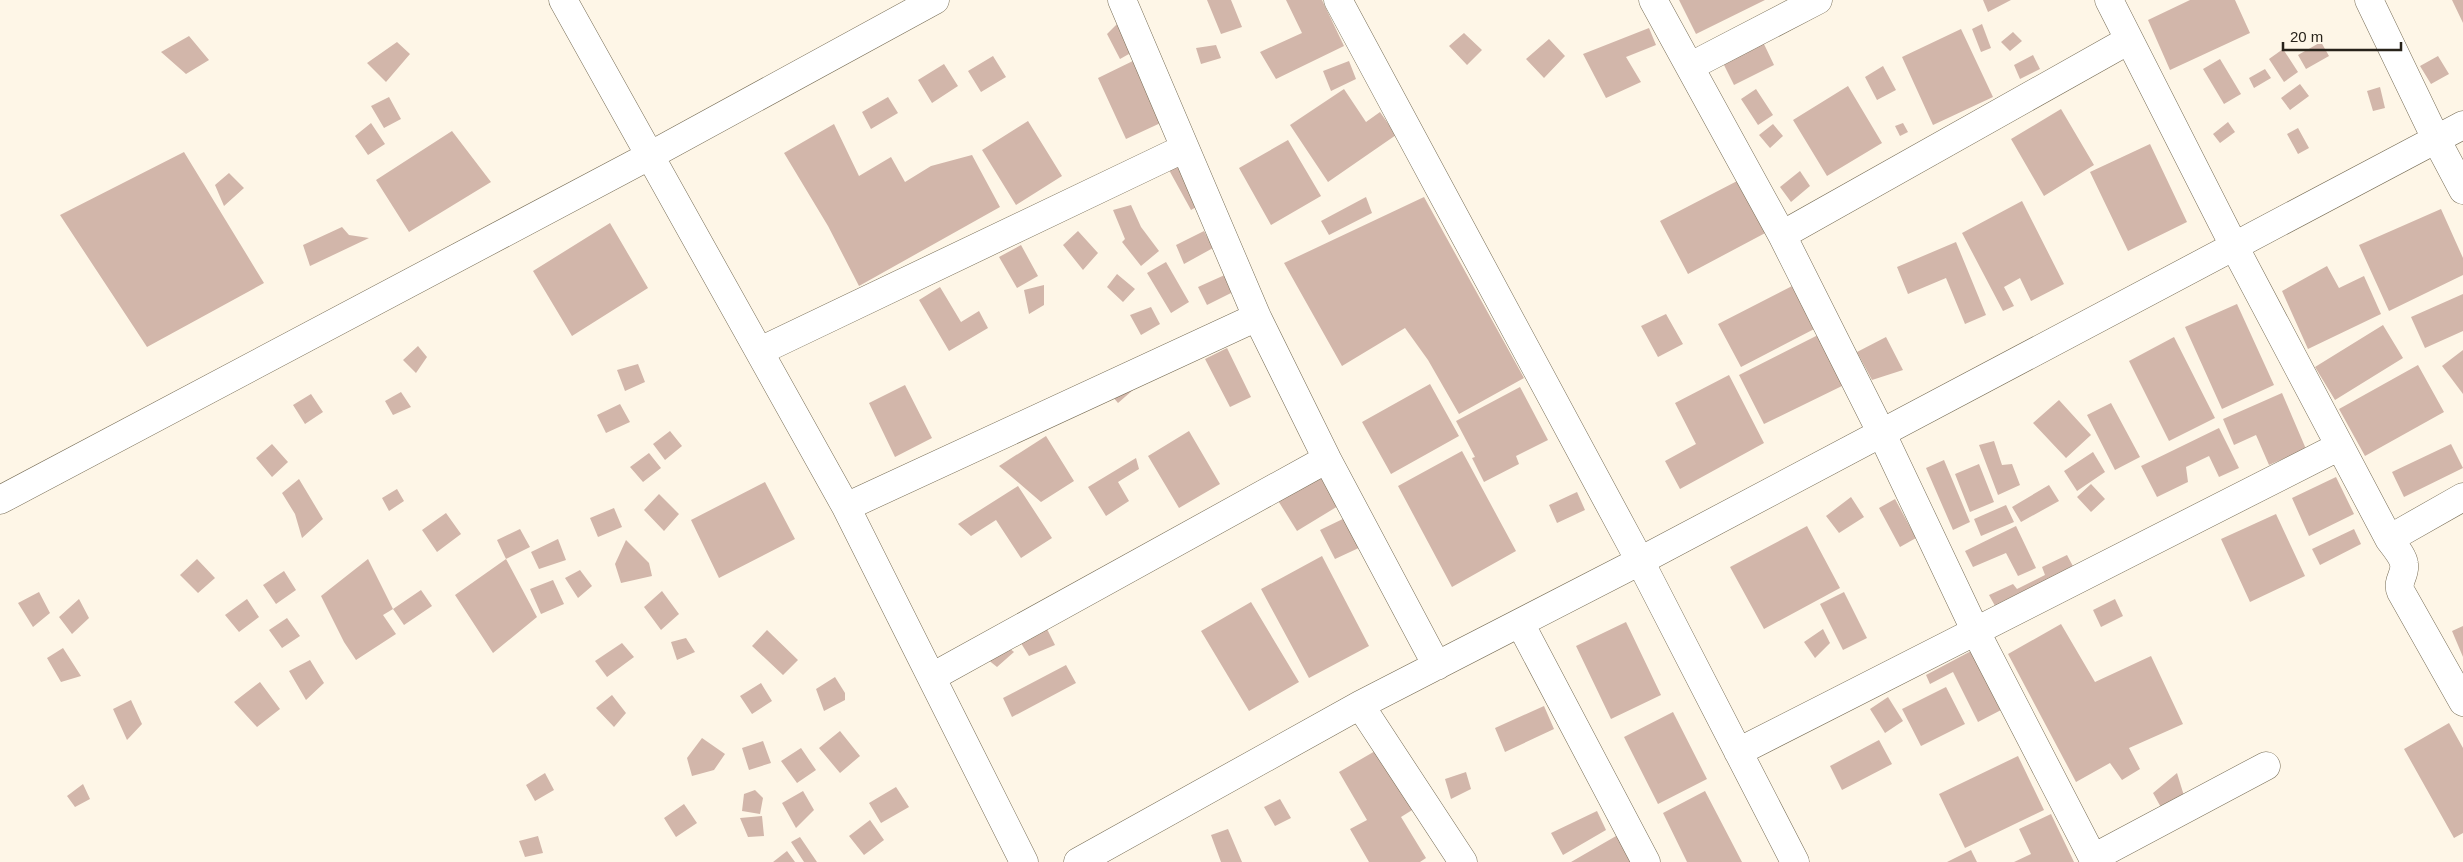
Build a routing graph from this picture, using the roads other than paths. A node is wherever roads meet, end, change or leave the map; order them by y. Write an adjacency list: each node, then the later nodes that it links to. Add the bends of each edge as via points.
1 (563, 0): 14 (street)
2 (935, 0): 14 (street)
3 (1122, 0): 13 (street)
4 (1338, 0): 27 (street)
5 (1653, 0): 10 (street)
6 (1818, 0): 10 (street)
7 (2109, 0): 9 (street)
8 (2369, 0): 12 (street)
9 (2129, 40): 16 (street); 17 (street)
10 (1691, 66): 16 (street)
11 (2463, 125): 12 (street)
12 (2436, 139): 15 (street); 17 (street)
13 (1185, 148): 18 (street); 19 (street)
14 (651, 155): 19 (street); 24 (street)
15 (2463, 190)
16 (1782, 235): 20 (street)
17 (2234, 246): 20 (street); 21 (street)
18 (1257, 317): 22 (street); 25 (street)
19 (760, 351): 25 (street)
20 (1882, 434): 27 (street); 29 (street)
21 (2340, 446): 26 (street); 29 (street)
22 (1328, 459): 30 (street); 31 (street)
23 (2463, 497): 26 (street)
24 (0, 500)
25 (846, 507): 31 (street)
26 (2390, 539): 32 (street, via 2404,562 2400,592)
27 (1640, 561): 28 (street); 34 (street)
28 (1520, 623): 30 (street); 40 (street)
29 (1975, 630): 34 (street); 36 (street)
30 (1437, 666): 33 (street)
31 (932, 677): 37 (street)
32 (2463, 702)
33 (1360, 705): 38 (street); 39 (street)
34 (1738, 752): 41 (street)
35 (2266, 766): 36 (street)
36 (2094, 860)
37 (1024, 862)
38 (1078, 862)
39 (1463, 862)
40 (1646, 862)
41 (1795, 862)

